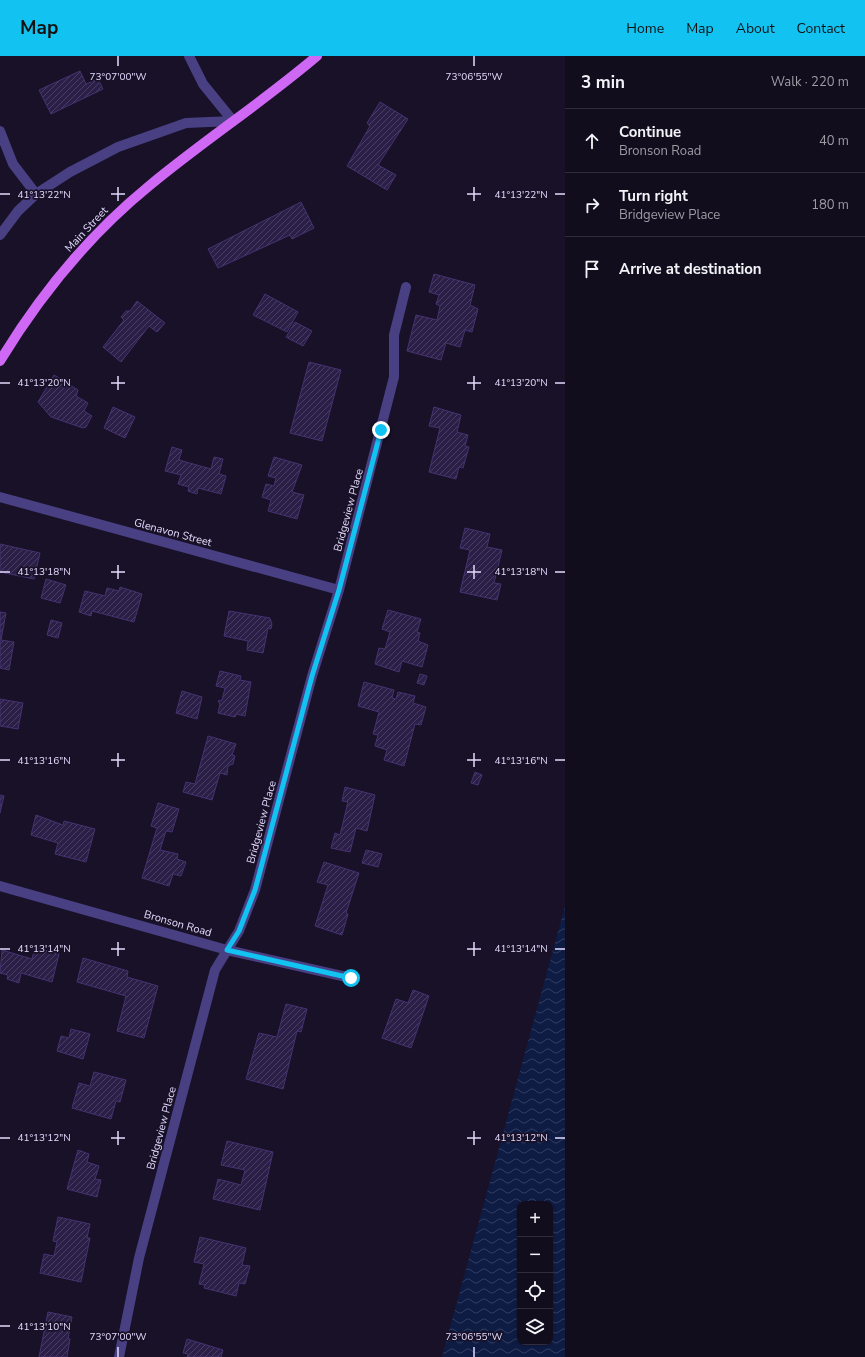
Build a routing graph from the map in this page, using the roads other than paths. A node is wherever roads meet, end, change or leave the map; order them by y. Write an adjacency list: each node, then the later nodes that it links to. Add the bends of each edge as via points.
1 (189, 56): 3 (street, via 204,84)
2 (317, 56): 3 (main road, Main Street)
3 (233, 122): 5 (street, via 186,124 143,137 70,172); 8 (main road, Main Street, via 149,186 87,244 39,300)
4 (0, 131): 5 (street, via 13,164)
5 (36, 194): 6 (street)
6 (0, 235)
7 (406, 286): 10 (street, Bridgeview Place, via 394,335 394,377)
8 (0, 361)
9 (0, 497): 10 (street, Glenavon Street)
10 (339, 590): 12 (street, Bridgeview Place, via 312,676 255,890 239,931)
11 (0, 886): 12 (street, Bronson Road)
12 (227, 950): 13 (street, Bronson Road); 14 (street, Bridgeview Place, via 215,970 211,985 139,1258)
13 (351, 978)
14 (119, 1357)

